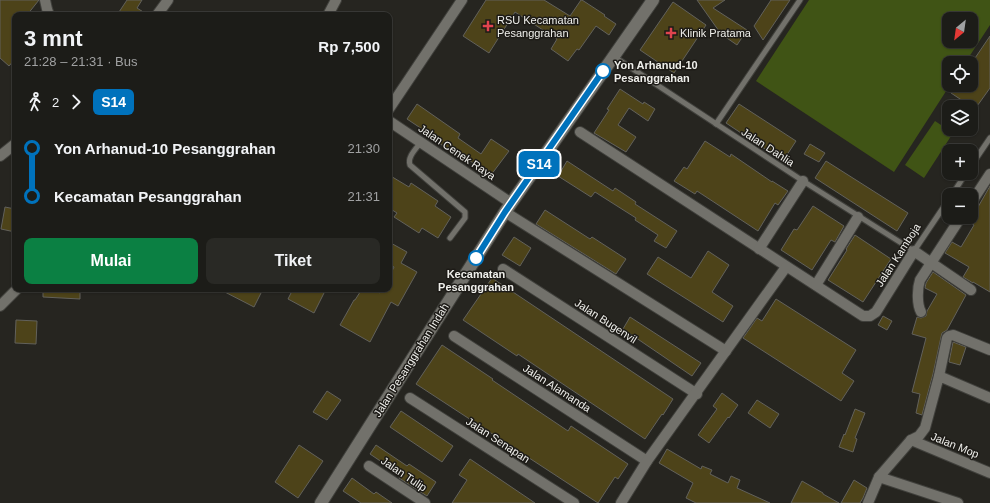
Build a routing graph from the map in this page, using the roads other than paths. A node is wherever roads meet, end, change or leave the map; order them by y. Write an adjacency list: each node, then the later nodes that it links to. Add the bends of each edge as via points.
1 (45, 0): 7 (street)
2 (168, 0): 8 (street)
3 (336, 0): 9 (street)
4 (462, 0): 11 (street)
5 (653, 0): 10 (street, Jalan Pesanggrahan Indah)
6 (800, 0): 13 (lane)
7 (48, 12)
8 (159, 12)
9 (330, 12)
10 (613, 56): 13 (lane, Jalan Dahlia); 23 (street, Jalan Pesanggrahan Indah)
11 (392, 105)
12 (392, 123): 16 (street, Jalan Cenek Raya)
13 (716, 124): 21 (lane, Jalan Dahlia)
14 (580, 132): 28 (street)
15 (990, 138): 19 (lane)
16 (421, 142): 23 (street, Jalan Cenek Raya); 27 (lane, via 408,162 465,212 464,218)
17 (12, 146): 18 (street)
18 (0, 156)
19 (978, 156)
20 (990, 174): 22 (street)
21 (803, 182): 25 (lane, Jalan Dahlia); 28 (street)
22 (978, 192)
23 (508, 208): 40 (street, Jalan Cenek Raya); 50 (street, Jalan Pesanggrahan Indah)
24 (942, 209): 29 (lane, Jalan Kamboja)
25 (858, 217): 29 (lane, Jalan Dahlia); 33 (street)
26 (957, 224): 30 (street)
27 (450, 238)
28 (759, 249): 31 (street)
29 (914, 251): 30 (street); 33 (street, Jalan Kamboja, via 876,312 870,316 863,316)
30 (931, 263): 34 (street); 37 (street, via 918,285)
31 (786, 267): 33 (street); 40 (street)
32 (503, 269): 42 (street, Jalan Bugenvil)
33 (816, 285)
34 (971, 290)
35 (14, 292): 36 (street)
36 (0, 306)
37 (921, 312)
38 (454, 336): 46 (street, Jalan Alamanda)
39 (990, 350): 41 (street, via 953,334 947,338)
40 (726, 351): 42 (street)
41 (939, 376): 44 (street); 45 (street, via 925,428 919,436)
42 (697, 394): 46 (street)
43 (410, 398): 52 (street, Jalan Senapan)
44 (990, 398)
45 (911, 440): 48 (street, Jalan Mop); 49 (street)
46 (648, 461): 53 (street)
47 (369, 466): 51 (street, Jalan Tulip)
48 (990, 472)
49 (880, 477): 54 (street); 55 (street)
50 (321, 503)
51 (425, 503)
52 (574, 503)
53 (621, 503)
54 (868, 503)
55 (958, 503)

